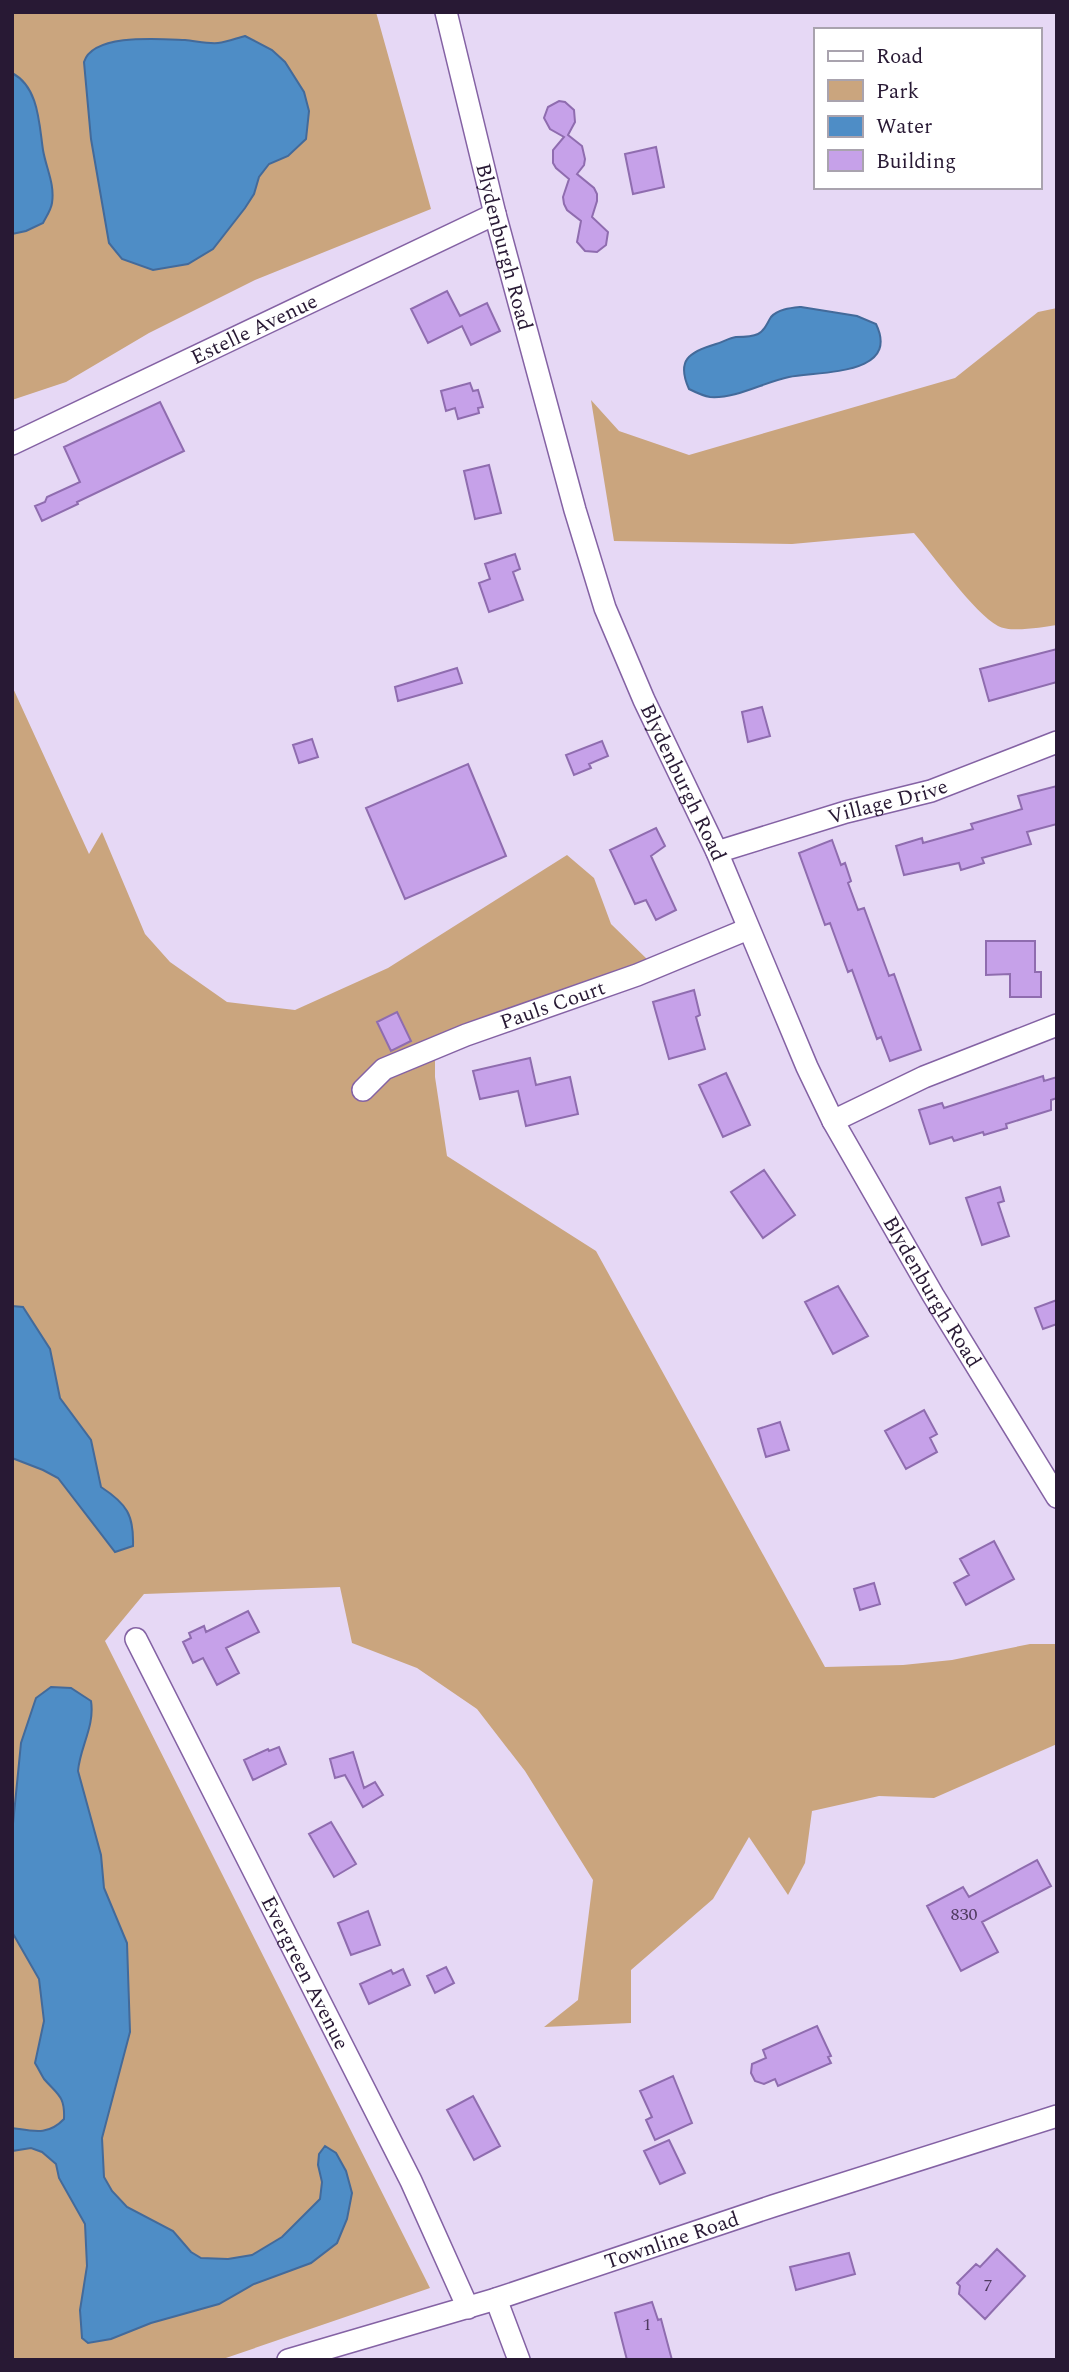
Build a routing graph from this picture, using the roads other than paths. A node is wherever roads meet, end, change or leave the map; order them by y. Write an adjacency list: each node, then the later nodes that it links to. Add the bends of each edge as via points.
1 (446, 12): 2 (street, Blydenburgh Road)
2 (495, 214): 3 (street, Estelle Avenue); 5 (street, Blydenburgh Road, via 605,608)
3 (12, 444)
4 (1057, 742): 5 (street, Village Drive, via 931,791)
5 (717, 852): 6 (street, Blydenburgh Road)
6 (748, 929): 8 (street, Pauls Court, via 384,1069); 9 (street, Blydenburgh Road)
7 (1057, 1025): 9 (street, via 924,1077)
8 (363, 1090)
9 (833, 1121): 10 (street, Blydenburgh Road)
10 (1057, 1497)
11 (136, 1639): 14 (street, Evergreen Avenue, via 411,2181)
12 (1057, 2116): 13 (street, Townline Road)
13 (496, 2299): 14 (street, Townline Road); 16 (street)
14 (468, 2308): 15 (street, Townline Road)
15 (288, 2360)
16 (519, 2360)

